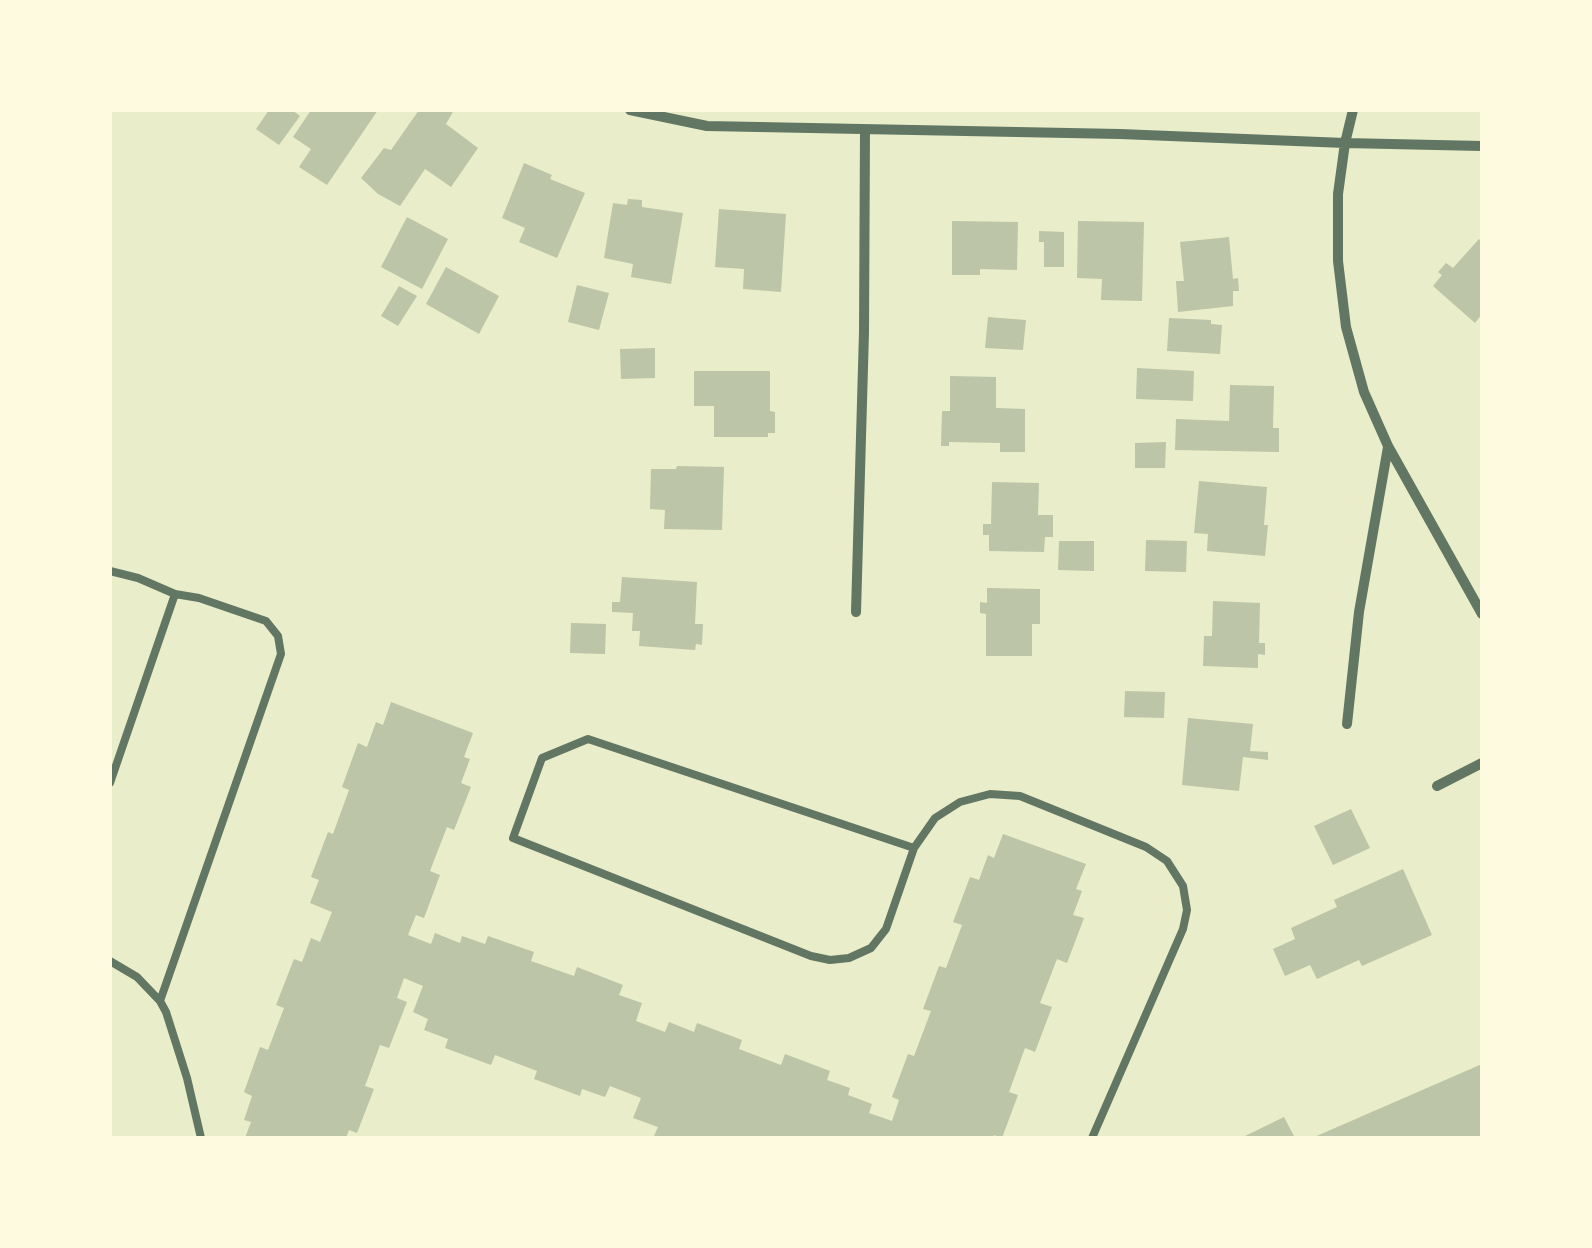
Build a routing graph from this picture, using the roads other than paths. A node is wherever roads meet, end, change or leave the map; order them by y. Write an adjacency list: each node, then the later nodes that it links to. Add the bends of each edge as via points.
1 (630, 110): 3 (street, via 707,126)
2 (1353, 110): 4 (street)
3 (864, 130): 4 (street); 9 (street)
4 (1345, 144): 5 (street); 6 (street, via 1338,261 1346,327)
5 (1482, 146)
6 (1388, 446): 10 (street); 11 (street)
7 (110, 571): 8 (lane)
8 (174, 594): 13 (lane); 17 (lane, via 266,621 281,654)
9 (856, 612)
10 (1482, 614)
11 (1347, 724)
12 (1482, 763): 14 (street)
13 (110, 783)
14 (1438, 786)
15 (914, 848): 15 (lane, via 886,929 870,948 830,960 512,838 542,758 588,739); 19 (lane, via 935,818 960,802 1020,796 1146,847 1183,886 1183,929)
16 (110, 962): 17 (lane)
17 (160, 1001): 18 (lane)
18 (201, 1138)
19 (1092, 1138)

